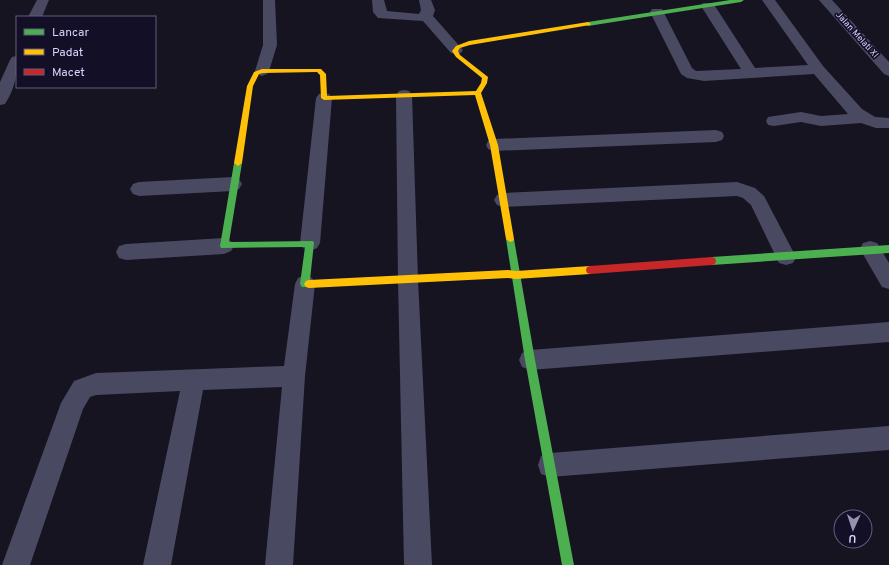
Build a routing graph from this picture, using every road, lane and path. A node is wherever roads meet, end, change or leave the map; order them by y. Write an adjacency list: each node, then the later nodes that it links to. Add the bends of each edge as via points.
1 (43, 0): 10 (street)
2 (268, 0): 15 (street, via 270,45)
3 (378, 0): 11 (street, via 380,12 386,16)
4 (425, 0): 11 (street, via 428,10)
5 (741, 0): 8 (street)
6 (768, 0): 14 (street)
7 (825, 0): 16 (street, Jalan Melati XI)
8 (708, 6): 9 (street); 17 (street)
9 (657, 12): 12 (street, via 469,43); 17 (street, via 688,73 704,76)
10 (36, 16)
11 (426, 16): 12 (street)
12 (456, 50): 18 (street, via 458,56 485,77)
13 (16, 62): 21 (street)
14 (818, 69): 17 (street); 22 (street)
15 (262, 71): 20 (street, via 319,70 323,74); 27 (street, via 254,75 250,86)
16 (889, 71)
17 (752, 73)
18 (478, 93): 19 (street); 26 (street)
19 (404, 95): 20 (street); 36 (street)
20 (324, 98): 30 (street)
21 (0, 100)
22 (862, 118): 23 (street, via 821,121 801,116); 24 (street, via 873,123)
23 (774, 121)
24 (889, 123)
25 (716, 136): 26 (street)
26 (494, 145): 29 (street)
27 (233, 184): 28 (street); 31 (street)
28 (139, 189)
29 (503, 200): 34 (street, via 737,189 749,192 758,201); 35 (street)
30 (310, 243): 31 (street); 38 (street)
31 (224, 246): 33 (street)
32 (880, 249): 34 (street); 37 (street)
33 (126, 252)
34 (786, 257): 35 (street)
35 (516, 275): 36 (street); 40 (street)
36 (408, 280): 38 (street); 48 (street)
37 (889, 281)
38 (305, 284): 41 (street)
39 (889, 332): 40 (street)
40 (530, 360): 44 (street)
41 (294, 376): 42 (street); 47 (street)
42 (194, 380): 45 (street, via 96,384 82,389 73,403); 46 (street)
43 (889, 438): 44 (street)
44 (550, 465): 49 (street)
45 (16, 565)
46 (157, 565)
47 (279, 565)
48 (418, 565)
49 (568, 565)

